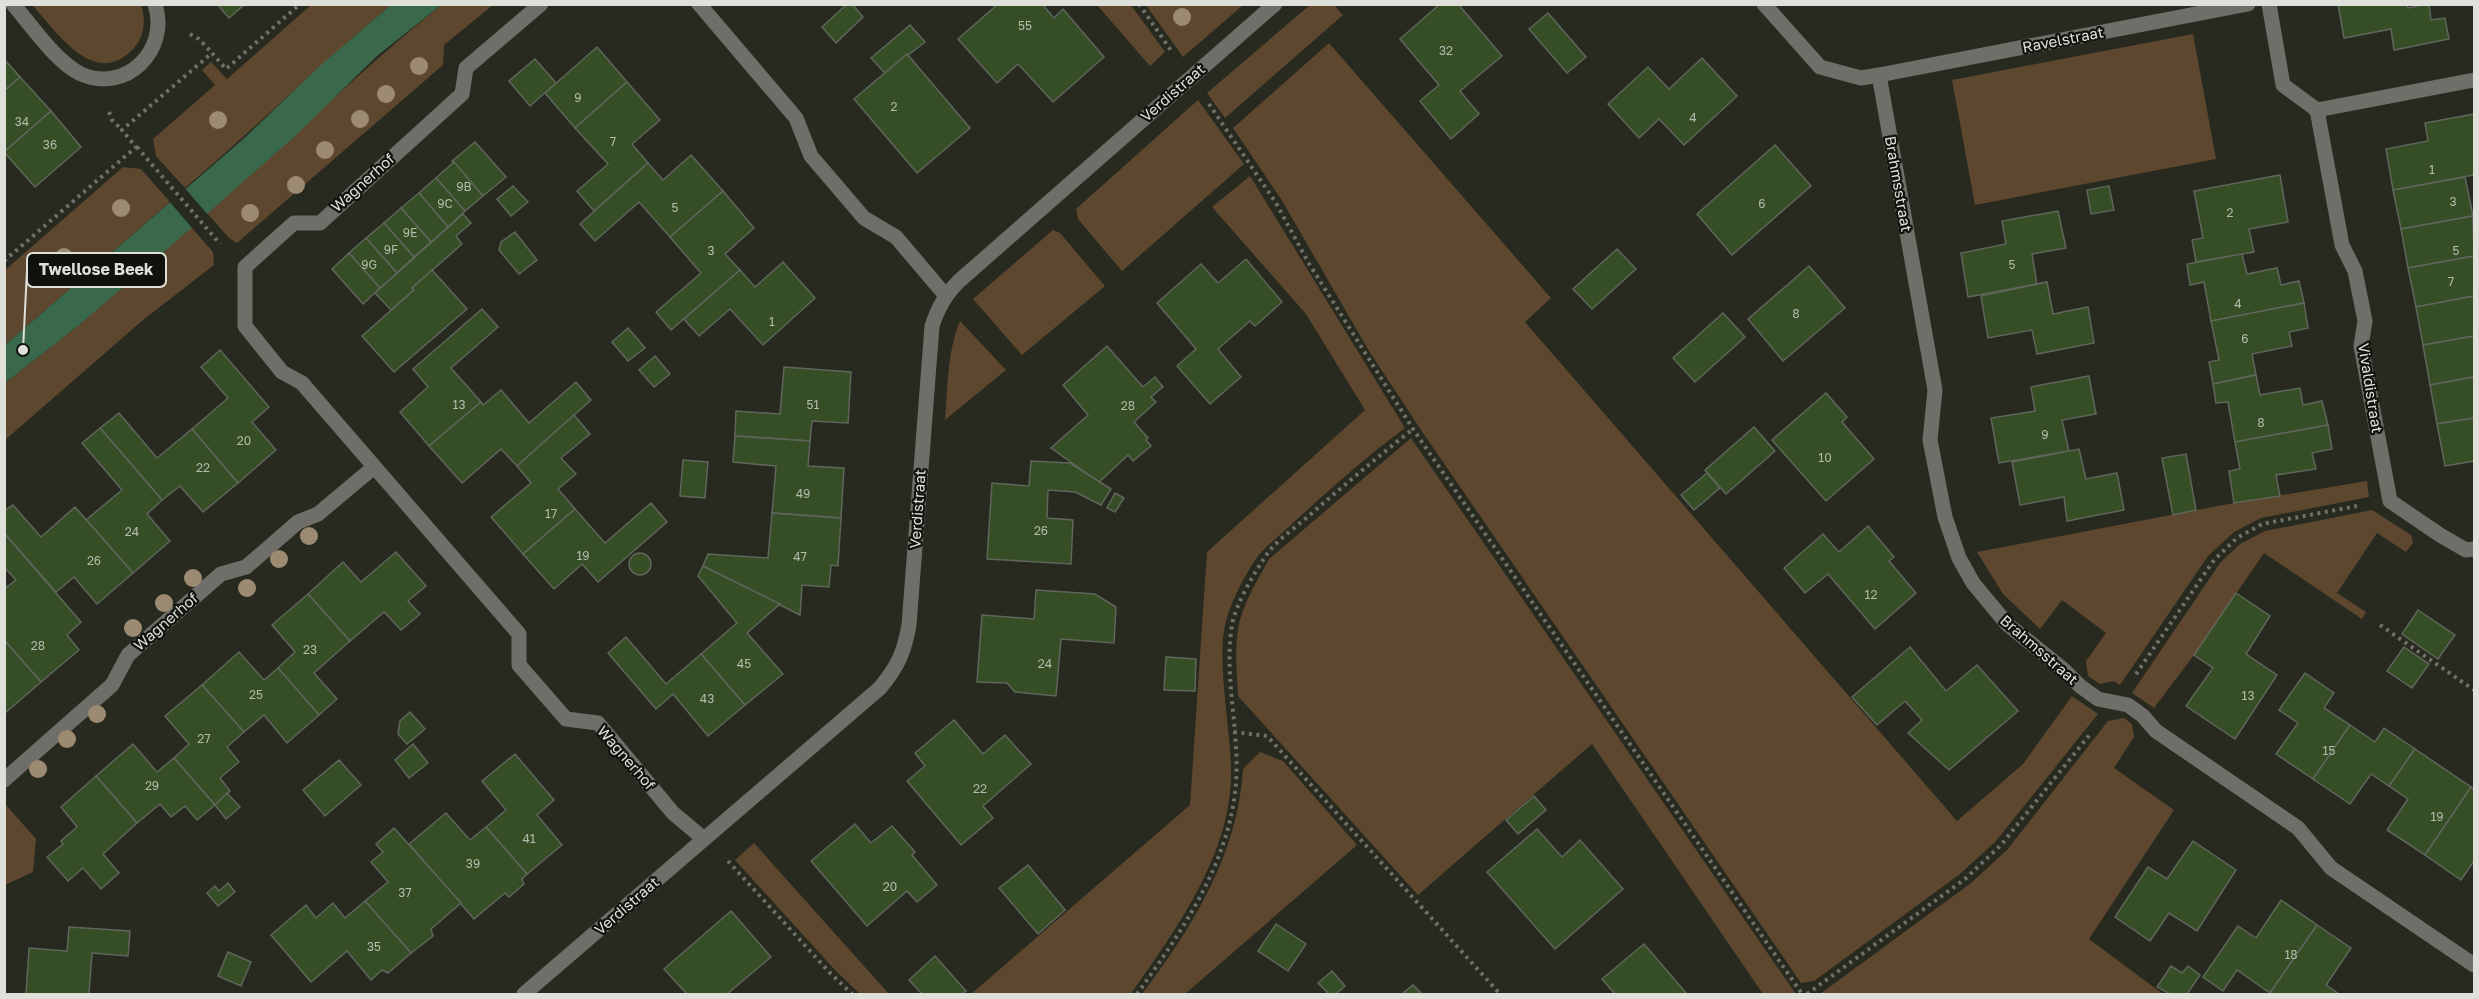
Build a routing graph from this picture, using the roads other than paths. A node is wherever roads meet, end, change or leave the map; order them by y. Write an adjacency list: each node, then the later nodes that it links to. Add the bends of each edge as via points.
1 (13, 4): 2 (street, via 71,68 103,79 133,71 148,57 159,28)
2 (155, 4)
3 (541, 4): 13 (street, Wagnerhof, via 466,68 462,94 320,223 294,223 245,267 245,326 282,372 302,383)
4 (699, 4): 12 (street, via 796,118 811,156 856,210 896,237)
5 (1275, 4): 12 (street, Verdistraat)
6 (1764, 4): 9 (street, via 1820,67 1861,78)
7 (2248, 4): 9 (street, Ravelstraat)
8 (2269, 4): 11 (street, via 2283,86)
9 (1879, 75): 17 (street, Brahmsstraat, via 1935,390 1932,451 1945,517 1959,558 1973,583 2007,624 2080,686 2098,699 2128,705 2156,731 2298,828 2331,868)
10 (2475, 80): 11 (street)
11 (2317, 110): 14 (street, Vivaldistraat, via 2342,245 2355,271 2365,321 2361,346 2390,501 2466,550)
12 (946, 296): 16 (street, Verdistraat, via 932,326 905,650 895,671 880,688)
13 (374, 467): 15 (street, Wagnerhof, via 318,514 298,522 246,567 221,574 128,655 112,685); 16 (street, Wagnerhof, via 519,633 519,665 560,712 567,719 598,723 673,813)
14 (2475, 549)
15 (4, 780)
16 (704, 839): 18 (street, Verdistraat)
17 (2475, 965)
18 (524, 994)

